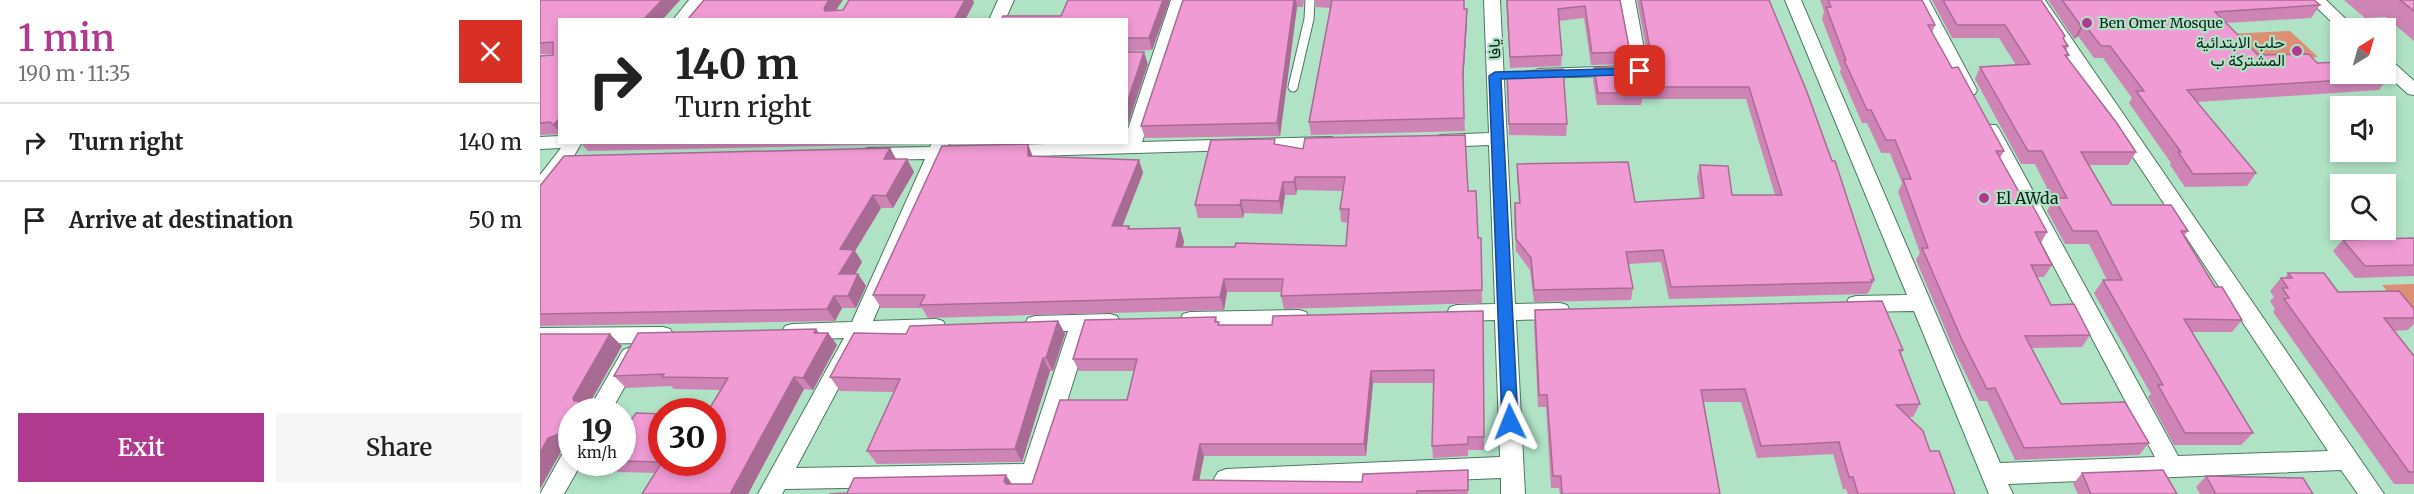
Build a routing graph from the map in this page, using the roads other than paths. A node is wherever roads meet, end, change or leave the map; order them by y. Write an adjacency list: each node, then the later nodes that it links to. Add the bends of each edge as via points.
1 (697, 0): 11 (street)
2 (1006, 0): 12 (street)
3 (1179, 0): 14 (street)
4 (1310, 0): 18 (lane)
5 (1492, 0): 17 (street, يافا)
6 (1627, 0): 17 (street, via 1640,71)
7 (1793, 0): 30 (street)
8 (1921, 0): 49 (street)
9 (2037, 0): 47 (street)
10 (2317, 0): 13 (street)
11 (682, 18)
12 (998, 18)
13 (2336, 18)
14 (1161, 57): 15 (street); 25 (street)
15 (1138, 58)
16 (2396, 73): 19 (street)
17 (1506, 75): 20 (street, يافا)
18 (1293, 87)
19 (2414, 90)
20 (1498, 139): 21 (street); 33 (street, يافا)
21 (1426, 141)
22 (540, 143): 26 (street)
23 (1344, 143): 25 (street)
24 (938, 148): 25 (street); 27 (street); 41 (street)
25 (1131, 148)
26 (561, 151): 28 (street); 29 (street)
27 (856, 154)
28 (586, 160)
29 (540, 187)
30 (1921, 303): 31 (street); 53 (street)
31 (1840, 305)
32 (1575, 310): 33 (street)
33 (1507, 312): 34 (street); 48 (street, يافا)
34 (1437, 314)
35 (1321, 318): 36 (street)
36 (1172, 321)
37 (1126, 322): 38 (street)
38 (1081, 323): 39 (street); 52 (street)
39 (1011, 325)
40 (952, 327): 41 (street)
41 (859, 330): 42 (street); 54 (street)
42 (768, 333)
43 (642, 335): 44 (street); 45 (street); 46 (street)
44 (688, 335)
45 (540, 336)
46 (606, 398)
47 (2347, 460): 49 (street); 57 (street)
48 (1511, 466): 51 (street); 56 (street, يافا)
49 (2172, 467): 53 (street)
50 (562, 476): 55 (street)
51 (1226, 479)
52 (1029, 484): 54 (street)
53 (1997, 484)
54 (774, 487)
55 (551, 494)
56 (1513, 494)
57 (2372, 494)

